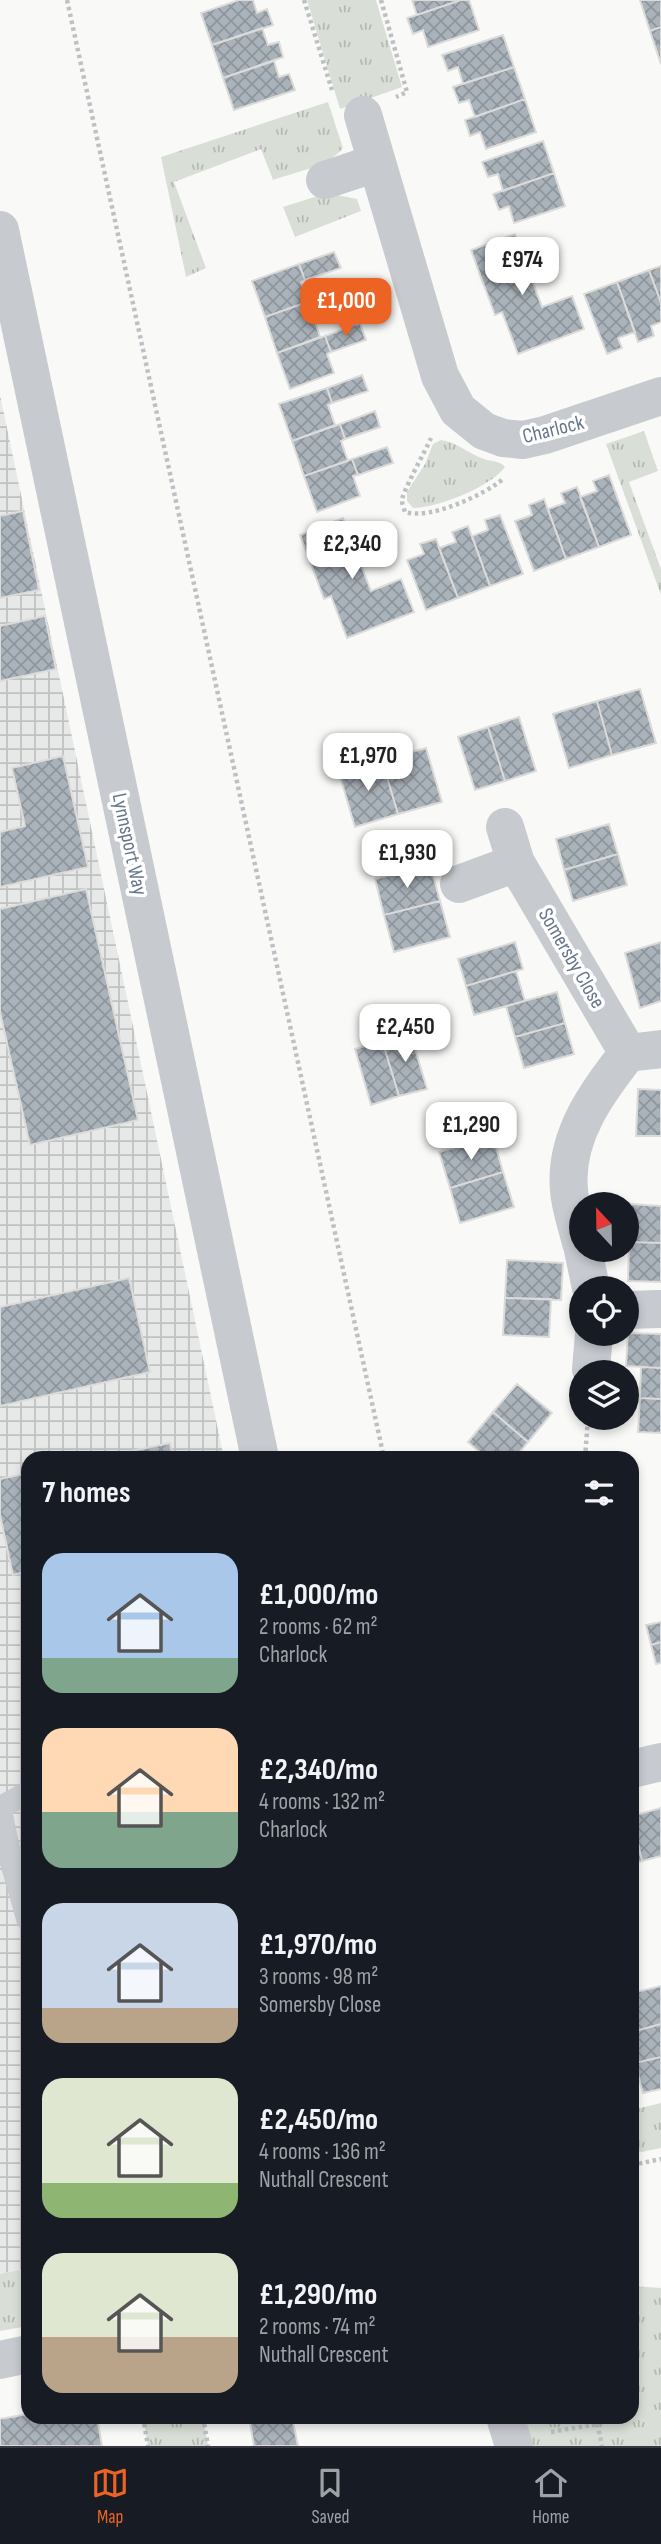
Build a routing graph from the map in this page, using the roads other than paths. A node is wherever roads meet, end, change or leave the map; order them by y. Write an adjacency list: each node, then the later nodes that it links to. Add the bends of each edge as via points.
1 (363, 115): 2 (street, Charlock)
2 (376, 163): 3 (street); 5 (street, Charlock, via 440,376 458,410 484,431 523,440)
3 (325, 180)
4 (0, 230): 11 (street, Lynnsport Way)
5 (661, 396)
6 (505, 827): 7 (street, Somersby Close)
7 (516, 863): 8 (street); 9 (street, Somersby Close)
8 (459, 884)
9 (645, 1051): 10 (street, via 595,1094 568,1167)
10 (569, 1192)
11 (259, 1451)
12 (661, 1762): 13 (street)
13 (639, 1767)
14 (21, 1796): 15 (lane)
15 (0, 1808): 16 (lane)
16 (21, 1896)
17 (21, 2356): 18 (street)
18 (0, 2360)

